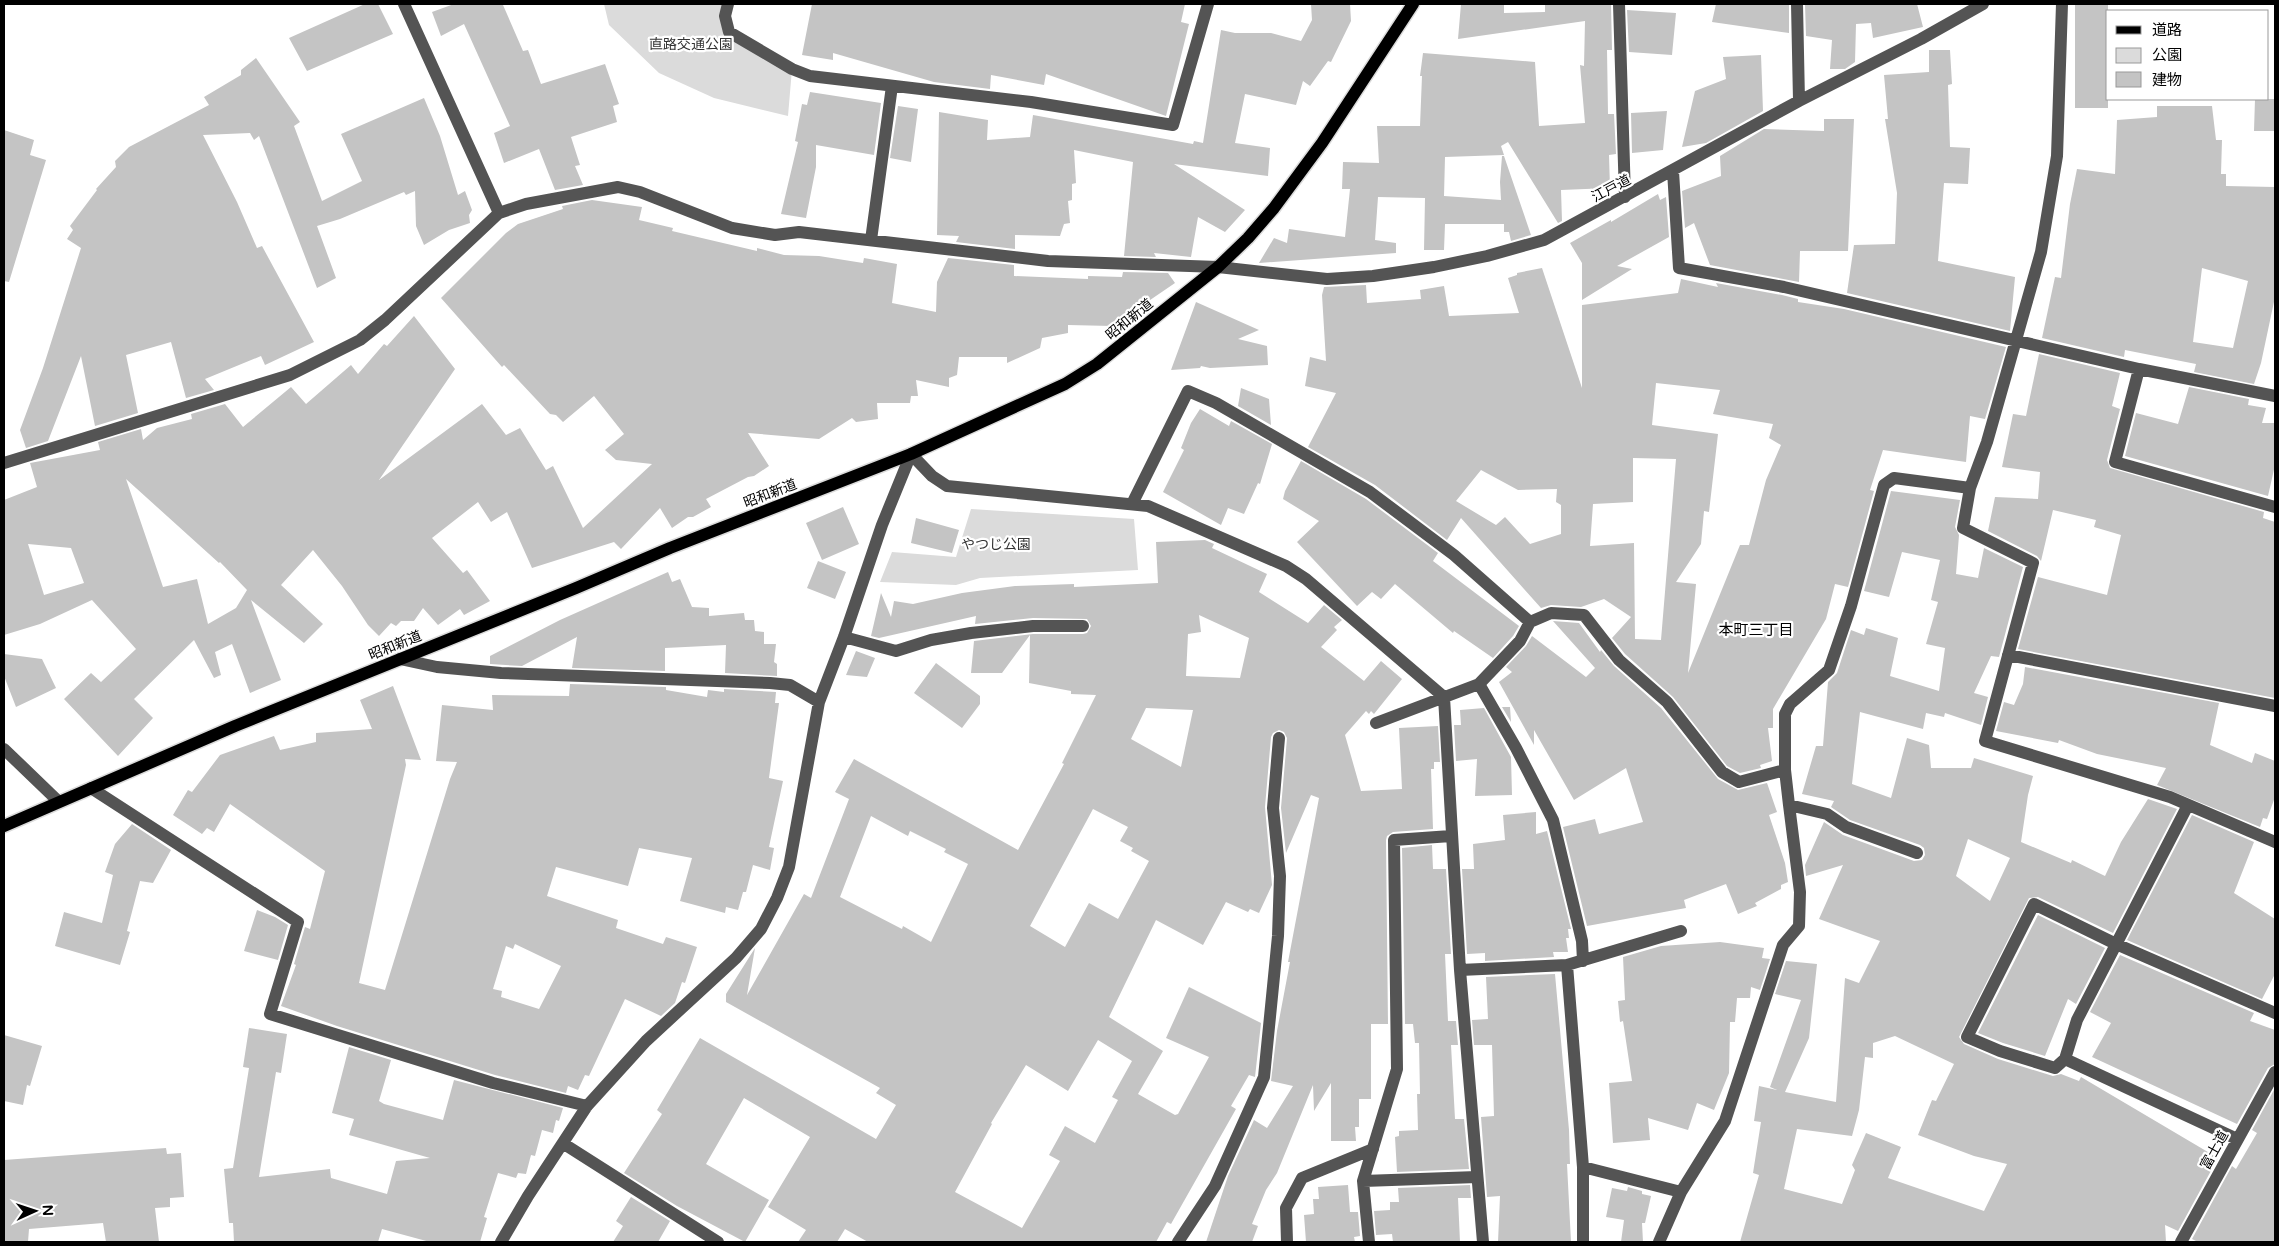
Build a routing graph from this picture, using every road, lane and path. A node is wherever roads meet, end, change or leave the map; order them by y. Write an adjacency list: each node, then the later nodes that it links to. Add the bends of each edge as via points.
1 (404, 4): 13 (street)
2 (728, 4): 9 (street, via 725,16 730,32 792,69 810,76)
3 (1208, 4): 9 (street, via 1173,125 1031,102)
4 (1413, 4): 15 (main road, 昭和新道, via 1322,143 1248,238)
5 (1620, 4): 12 (street)
6 (1797, 4): 10 (street)
7 (1982, 4): 10 (street, 江戸道, via 1922,39)
8 (2062, 4): 16 (street, via 2057,156 2041,252)
9 (892, 86): 14 (street)
10 (1799, 101): 11 (street, 江戸道)
11 (1673, 171): 12 (street, 江戸道); 16 (street, via 1679,268 1784,287)
12 (1625, 197): 15 (street, 江戸道, via 1544,240 1434,267 1327,279)
13 (499, 213): 14 (street, 江戸道, via 526,204 618,187 640,192 732,228 775,235 799,232); 20 (street, via 360,340 290,375)
14 (871, 240): 15 (street, 江戸道, via 1048,261)
15 (1218, 267): 19 (main road, 昭和新道, via 1097,364 1065,384)
16 (2016, 341): 17 (street); 21 (street)
17 (2139, 369): 18 (street); 23 (street, via 2115,462)
18 (2275, 396)
19 (911, 454): 22 (street, via 947,486); 26 (street, via 882,525); 28 (main road, 昭和新道)
20 (4, 463)
21 (1970, 488): 27 (street, via 1963,528 2033,563); 36 (street, via 1894,478 1884,485 1829,670 1790,704 1785,714)
22 (1132, 504): 24 (street, via 1188,391 1216,403 1370,492 1454,555); 30 (street, via 1162,511 1286,566 1306,579)
23 (2275, 507)
24 (1530, 622): 29 (street, via 1520,641); 36 (street, via 1552,613 1584,615 1619,660 1667,702 1722,772 1739,782)
25 (1083, 626): 26 (street, via 1033,626 971,633 931,640 896,651)
26 (844, 637): 31 (street)
27 (2008, 655): 32 (street); 40 (street, via 1986,741)
28 (400, 659): 31 (street, via 437,667 501,673 770,683 790,686); 37 (main road, 昭和新道)
29 (1479, 684): 30 (street); 47 (street, via 1553,820 1582,941)
30 (1444, 697): 33 (street); 42 (street)
31 (819, 702): 53 (street, via 789,867 760,929 736,958 646,1041)
32 (2275, 706)
33 (1376, 723)
34 (1279, 738): 63 (street, via 1274,808 1280,876 1278,936 1264,1077 1215,1186)
35 (4, 749): 38 (street)
36 (1785, 770): 39 (street)
37 (91, 788): 38 (main road, 昭和新道); 53 (street, via 298,922 270,1014 493,1083)
38 (58, 801): 41 (main road, 昭和新道)
39 (1789, 805): 44 (street, via 1827,814 1846,827); 60 (street, via 1800,892 1799,926 1783,945 1726,1121)
40 (2188, 805): 43 (street); 46 (street)
41 (4, 826)
42 (1451, 836): 49 (street); 56 (street, via 1394,840 1397,1068)
43 (2275, 842)
44 (1917, 853)
45 (1681, 931): 47 (street)
46 (2116, 944): 50 (street); 51 (street, via 2078,1020); 51 (street, via 2034,904 1967,1037 2055,1068)
47 (1583, 961): 48 (street)
48 (1567, 965): 49 (street); 57 (street)
49 (1460, 970): 58 (street)
50 (2275, 1013)
51 (2065, 1059): 54 (street)
52 (2275, 1072): 54 (street, 富士道)
53 (587, 1106): 55 (street)
54 (2237, 1139): 69 (street, 富士道)
55 (564, 1144): 61 (street); 62 (street)
56 (1373, 1149): 59 (street); 64 (street, via 1302,1178 1286,1208)
57 (1583, 1168): 60 (street); 67 (street)
58 (1477, 1176): 59 (street); 66 (street)
59 (1363, 1182): 65 (street)
60 (1681, 1192): 68 (street)
61 (501, 1242)
62 (718, 1242)
63 (1178, 1242)
64 (1287, 1242)
65 (1369, 1242)
66 (1482, 1242)
67 (1583, 1242)
68 (1659, 1242)
69 (2181, 1242)

